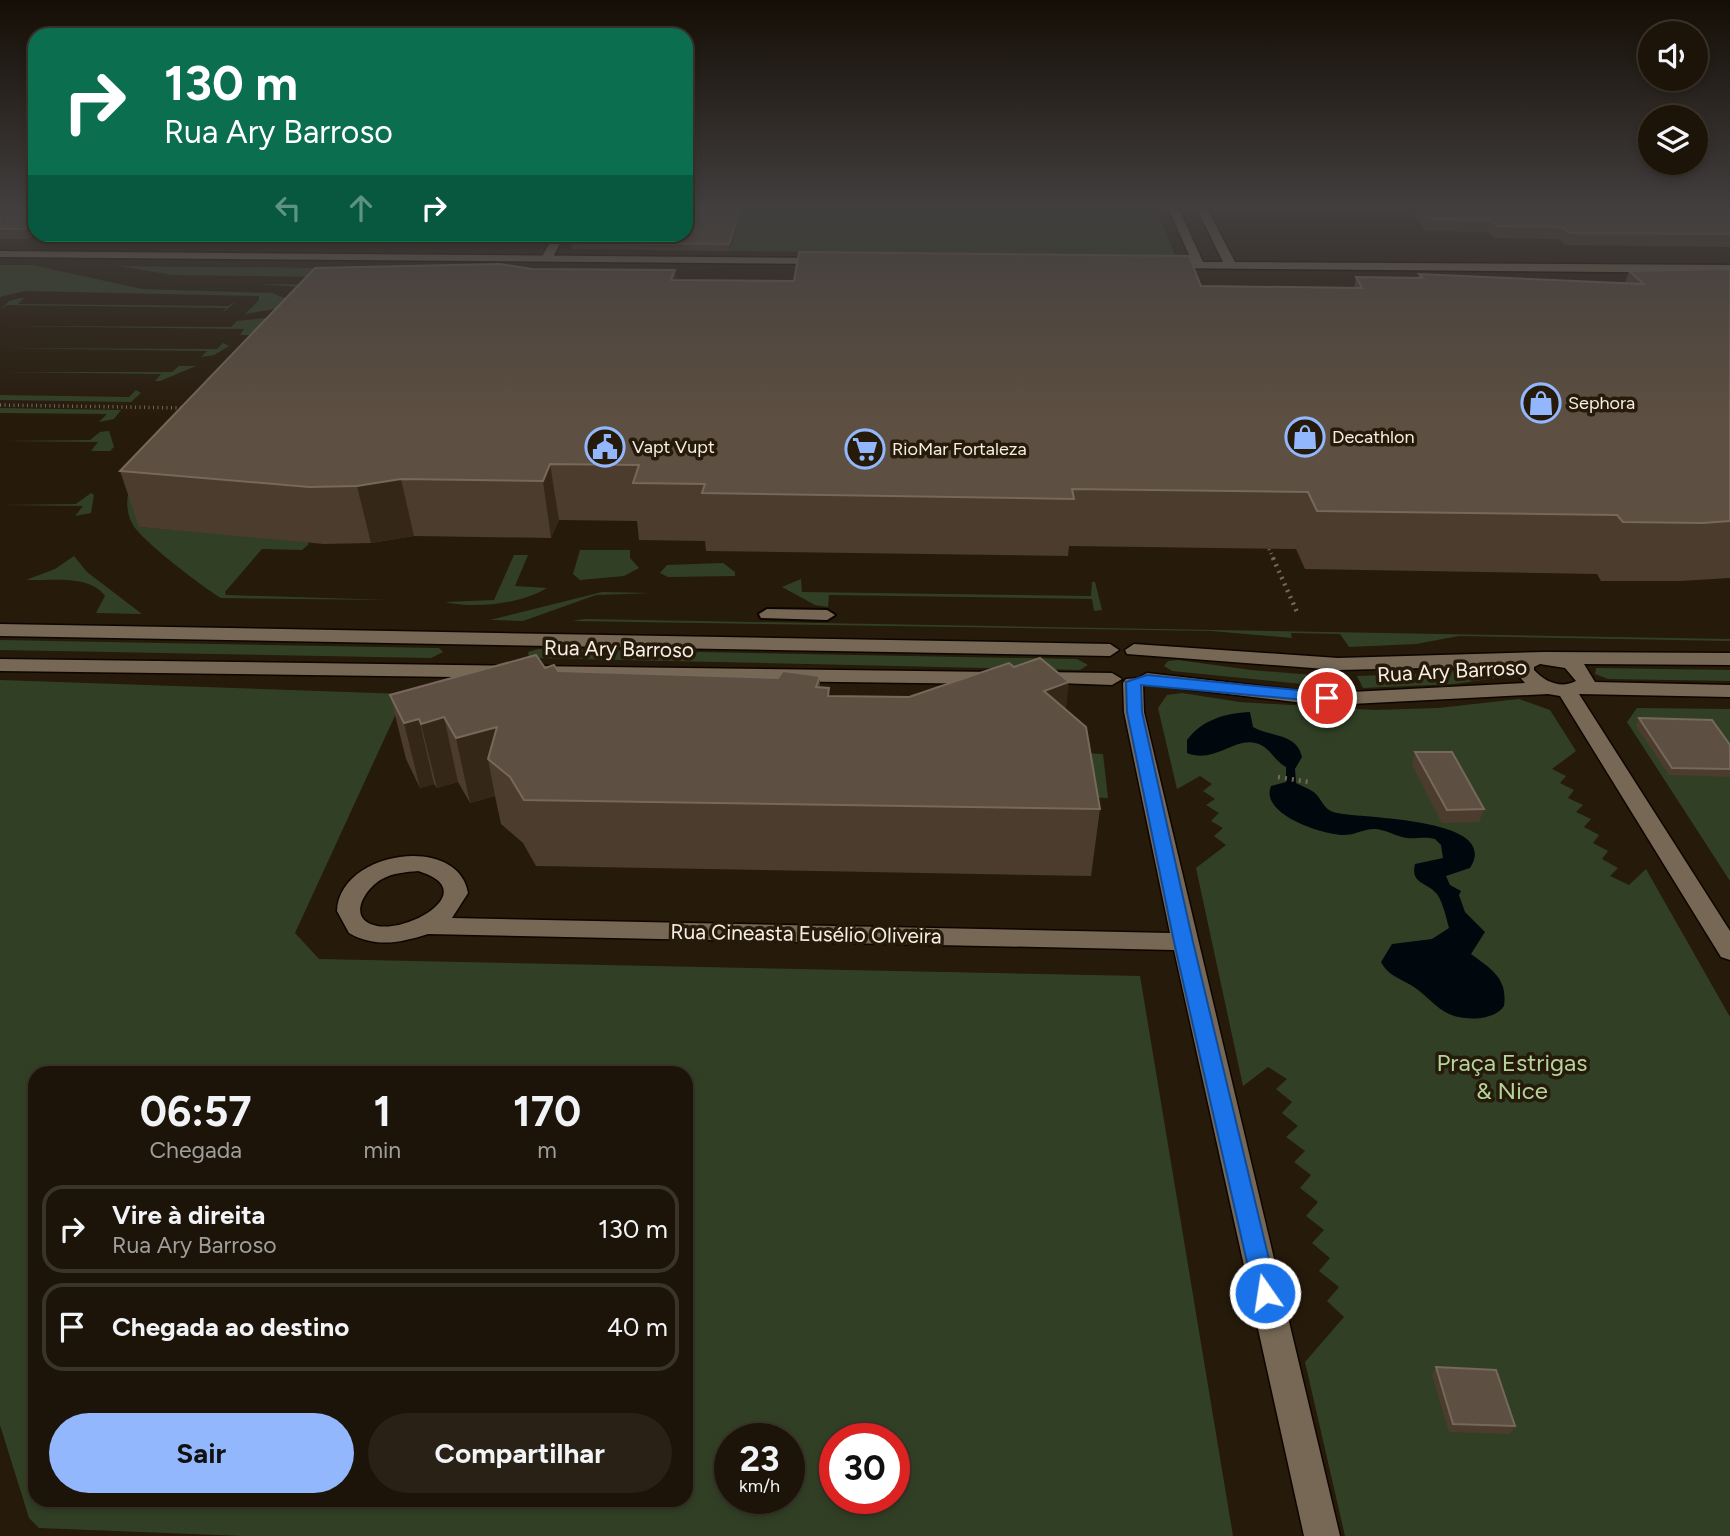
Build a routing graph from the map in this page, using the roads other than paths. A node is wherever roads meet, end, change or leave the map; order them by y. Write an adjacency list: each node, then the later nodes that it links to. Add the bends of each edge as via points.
1 (766, 614): 2 (lane)
2 (827, 615)
3 (0, 630): 4 (street, Rua Ary Barroso)
4 (490, 640): 5 (street, Rua Ary Barroso); 11 (street)
5 (1110, 650): 6 (street, Rua Ary Barroso); 12 (street, via 1096,664 1104,675)
6 (1133, 650): 9 (street, Rua Ary Barroso, via 1314,663); 12 (street, via 1154,661 1156,671)
7 (1555, 658): 8 (street, Rua Ary Barroso); 9 (street, Rua Ary Barroso); 13 (street, via 1583,672 1585,684)
8 (1730, 659)
9 (1531, 660): 13 (street, via 1524,664 1529,678)
10 (0, 666): 11 (street, Rua Ary Barroso)
11 (470, 670): 12 (street, Rua Ary Barroso)
12 (1131, 680): 13 (street, Rua Ary Barroso, via 1351,698); 16 (street)
13 (1565, 689): 14 (street, Rua Ary Barroso); 17 (street)
14 (1730, 691)
15 (429, 926): 16 (street, Rua Cineasta Eusélio Oliveira)
16 (1184, 942): 18 (street)
17 (1730, 951)
18 (1322, 1536)

